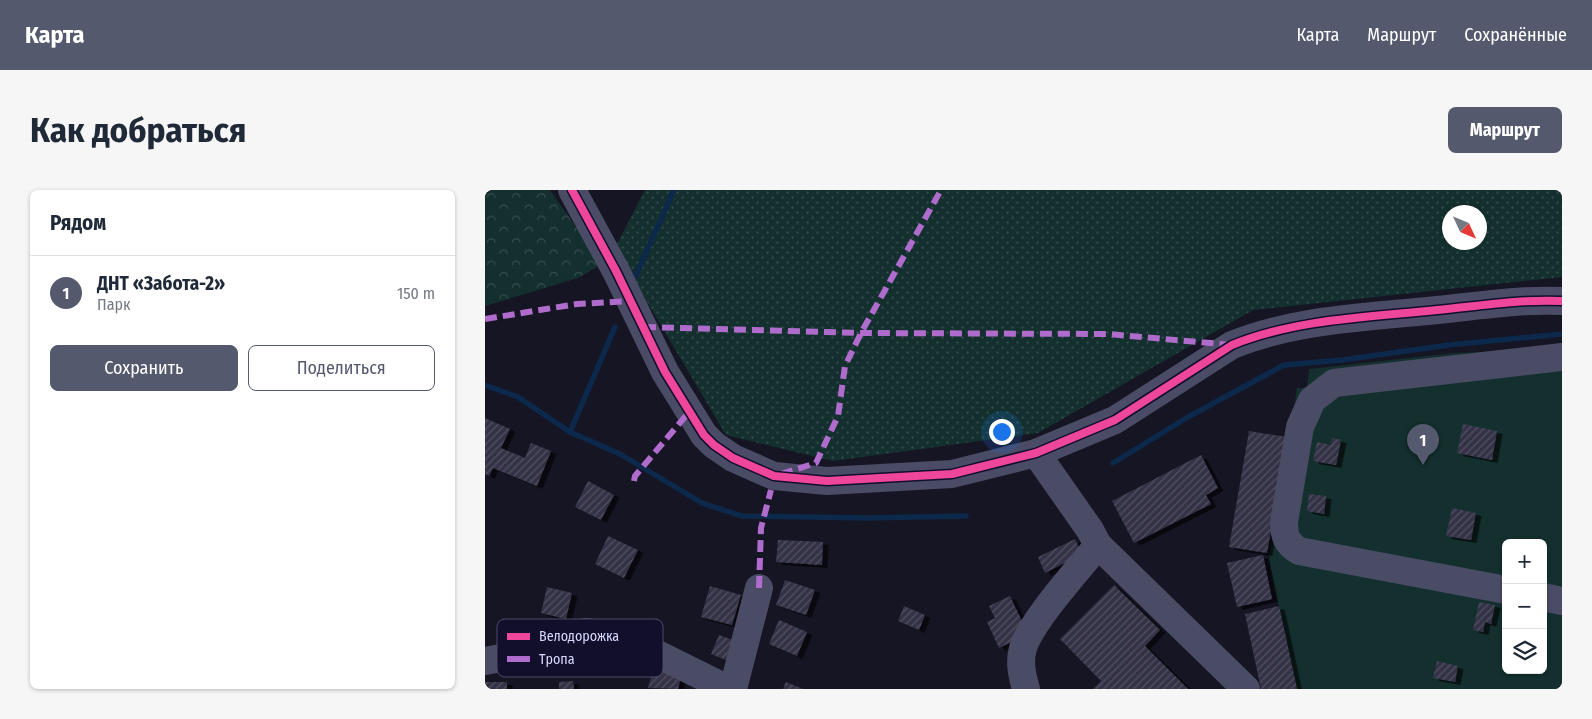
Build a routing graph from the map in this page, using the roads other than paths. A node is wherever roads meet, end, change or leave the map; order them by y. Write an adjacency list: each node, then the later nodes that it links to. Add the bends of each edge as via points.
1 (572, 190): 4 (street, via 684,404 704,435 733,458 774,476 827,481 952,474)
2 (1562, 301): 4 (street, via 1540,300 1410,312 1284,327 1232,345 1115,420)
3 (1562, 357): 7 (street, via 1334,383 1313,400 1299,427 1284,522 1284,534 1290,546 1299,551)
4 (1036, 454): 5 (street)
5 (1098, 545): 13 (street, via 1039,620 1023,647 1021,669); 14 (street)
6 (759, 588): 12 (street)
7 (1502, 589)
8 (1547, 598): 9 (street)
9 (1562, 601)
10 (663, 657): 11 (street)
11 (728, 689)
12 (733, 689)
13 (1026, 689)
14 (1246, 689)

